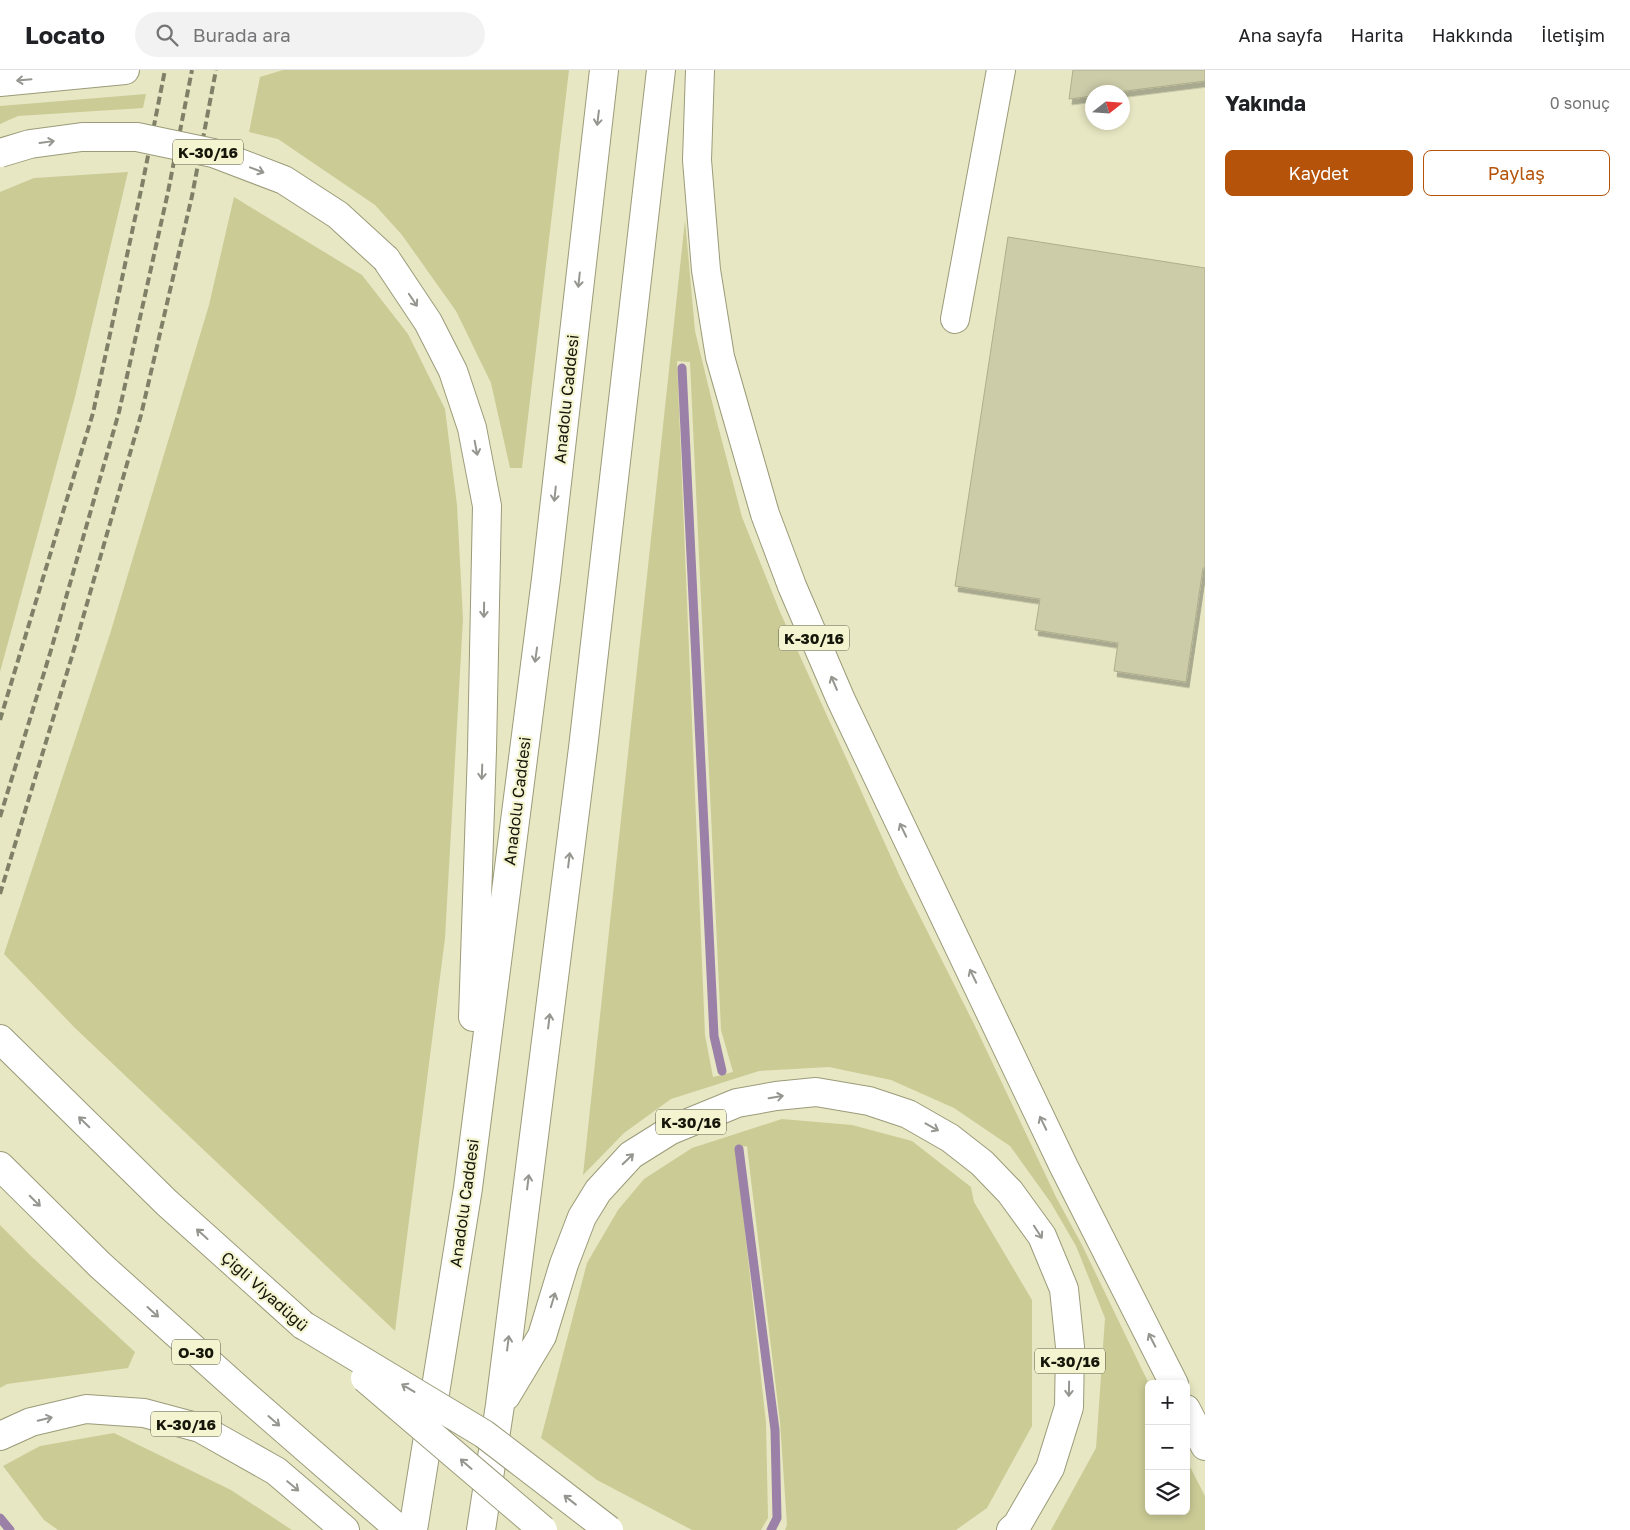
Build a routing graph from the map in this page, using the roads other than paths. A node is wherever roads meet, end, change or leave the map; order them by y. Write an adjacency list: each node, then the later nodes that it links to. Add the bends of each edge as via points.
1 (125, 70): 6 (main road, one-way to 6)
2 (604, 70): 11 (main road, Anadolu Caddesi, one-way to 11, via 546,579)
3 (661, 70): 14 (main road, one-way to 3, via 583,748)
4 (700, 70): 13 (main road, K-30/16, one-way to 4, via 1064,1167 841,700 765,514 720,357 706,270 697,160)
5 (1001, 70): 8 (main road)
6 (0, 82)
7 (0, 153): 11 (main road, K-30/16, one-way to 11, bridge, via 30,144 82,137 137,137 213,153 284,180 338,215 386,259 428,322 453,371 472,428 487,506)
8 (955, 319)
9 (0, 1038): 12 (main road, Çiğli Viyadüğü, one-way to 9, via 167,1203)
10 (0, 1166): 19 (main road, O-30, one-way to 19, via 100,1265)
11 (468, 1188): 20 (main road, Anadolu Caddesi)
12 (303, 1325): 22 (main road, Çiğli Viyadüğü, one-way to 12, bridge); 23 (main road, one-way to 12, bridge, via 484,1434)
13 (1172, 1380)
14 (500, 1405): 21 (main road); 24 (main road, K-30/16, one-way to 24, via 542,1336 582,1217 598,1191 631,1156 671,1130 737,1104 816,1092 869,1101 908,1114 950,1138 982,1163 1010,1192 1042,1236 1064,1289 1070,1347 1069,1407 1050,1468)
15 (1190, 1416): 17 (main road)
16 (0, 1436): 18 (main road, K-30/16, one-way to 18, via 31,1422 86,1409 144,1413 200,1428 276,1471)
17 (1205, 1446)
18 (345, 1530)
19 (400, 1530)
20 (414, 1530)
21 (481, 1530)
22 (543, 1530)
23 (609, 1530)
24 (1011, 1530)

